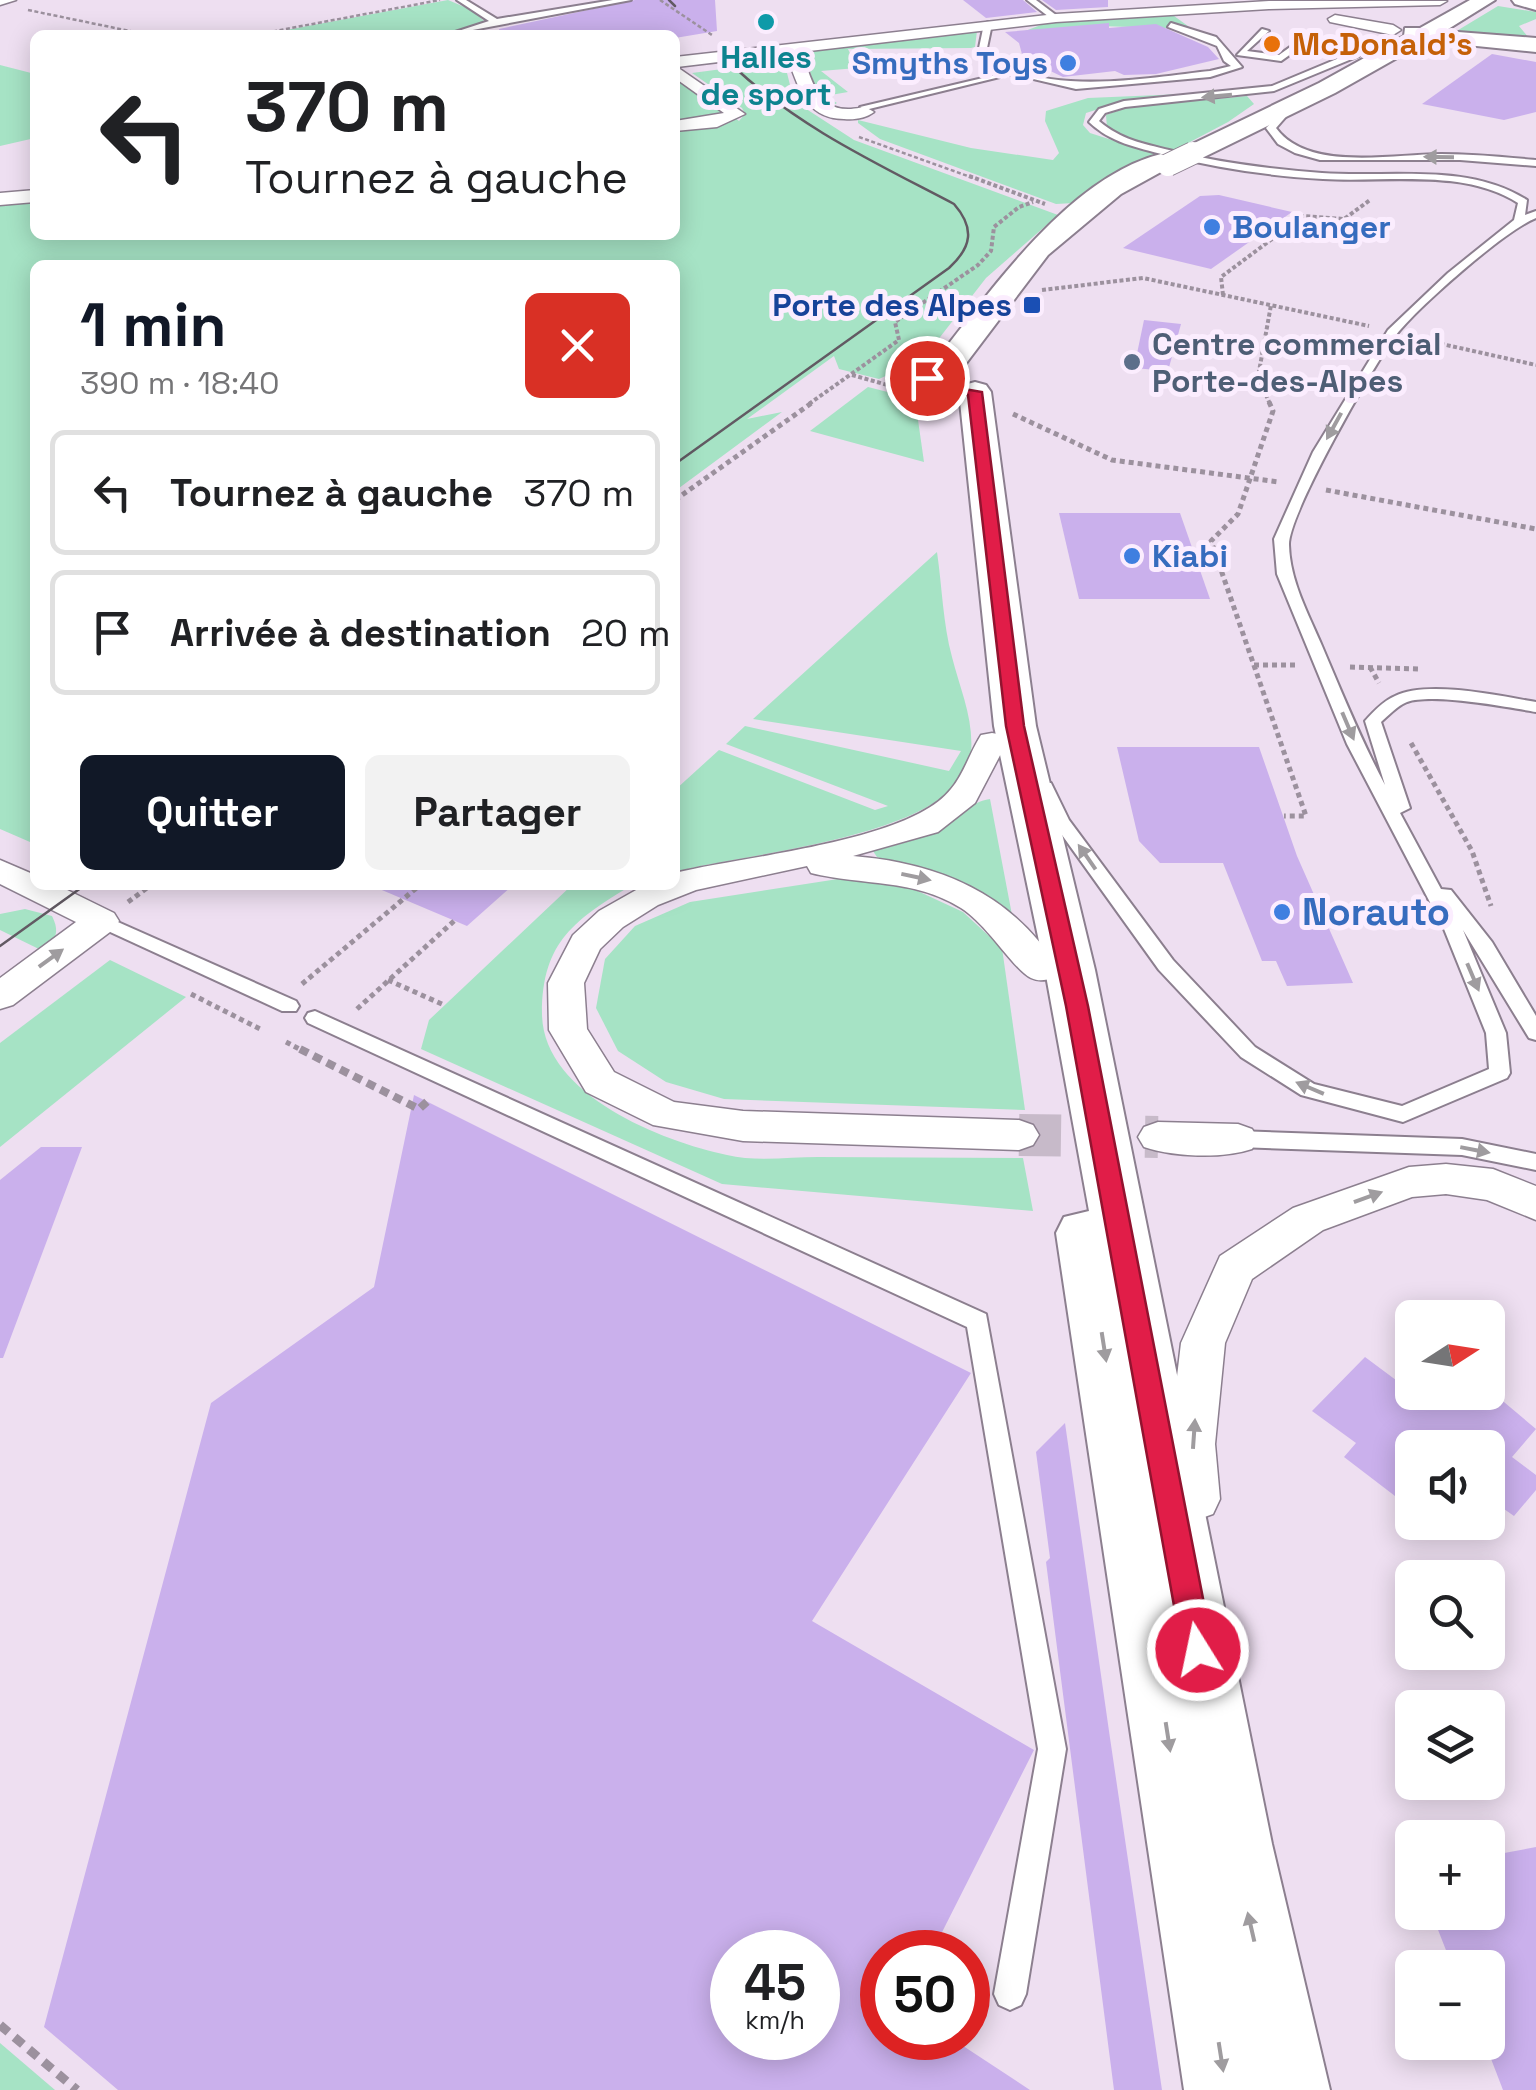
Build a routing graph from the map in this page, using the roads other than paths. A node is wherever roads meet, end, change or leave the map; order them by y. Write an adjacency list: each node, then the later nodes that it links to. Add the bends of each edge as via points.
1 (461, 0): 11 (lane)
2 (627, 0): 11 (lane)
3 (1032, 0): 10 (lane)
4 (1441, 0): 5 (main road); 9 (street); 16 (main road); 18 (main road, via 1438,12 1423,23)
5 (1469, 0)
6 (1486, 0): 8 (main road); 18 (main road)
7 (1522, 0): 8 (main road)
8 (1536, 6)
9 (1224, 7): 10 (street); 16 (street, via 1276,9)
10 (1056, 18): 13 (street)
11 (496, 22): 15 (lane)
12 (1536, 23): 19 (main road, via 1526,30)
13 (988, 24): 23 (street); 26 (lane, via 983,48)
14 (1170, 25): 26 (lane, via 1217,42 1238,66 1076,86)
15 (468, 30)
16 (1393, 30): 18 (main road); 24 (main road)
17 (1265, 31): 20 (lane, via 1240,54 1281,58 1303,42)
18 (1428, 36): 21 (main road); 28 (main road)
19 (1536, 36)
20 (1316, 42)
21 (1486, 43): 22 (main road); 28 (main road, via 1409,56)
22 (1536, 45)
23 (791, 48): 25 (street); 30 (street, via 812,103 832,114)
24 (1356, 54): 32 (main road); 37 (lane, one-way to 37, via 1274,88 1124,104 1102,111 1094,122 1115,139 1230,167 1485,184 1523,202)
25 (680, 61)
26 (1010, 71): 30 (lane)
27 (680, 74): 31 (street, via 736,114)
28 (1327, 88): 29 (main road)
29 (1294, 104): 32 (main road); 33 (lane, one-way to 29, via 1304,153 1282,143 1271,128)
30 (860, 108)
31 (680, 126)
32 (1177, 158): 39 (main road, via 1112,188 1038,249 967,388 962,535)
33 (1536, 163)
34 (30, 196): 35 (street)
35 (0, 199)
36 (1536, 214): 37 (lane)
37 (1519, 221): 40 (lane, one-way to 40, via 1392,332 1286,524 1284,574 1355,744)
38 (1536, 707): 40 (lane, via 1406,697 1373,720)
39 (1004, 734): 40 (lane, one-way to 39, via 1496,1033 1500,1072 1403,1114 1308,1090 1248,1052 1166,966); 41 (street, via 964,796 926,825); 46 (main road); 56 (main road, via 1108,1166)
40 (1416, 857): 50 (lane, via 1485,946)
41 (750, 869): 43 (street); 46 (street, one-way to 46, via 862,866 931,879 988,910)
42 (8, 884): 45 (street)
43 (680, 884)
44 (664, 890): 51 (street, via 611,918 585,943 566,983 568,1030 600,1082 668,1115 742,1126)
45 (113, 913): 47 (street, one-way to 45); 48 (lane)
46 (1041, 968): 58 (main road, one-way to 58)
47 (0, 996)
48 (285, 1004)
49 (325, 1023): 57 (lane, via 978,1321 1052,1750)
50 (1536, 1033)
51 (1019, 1135)
52 (1158, 1137): 53 (street)
53 (1238, 1139): 54 (lane, one-way to 54, via 1462,1146)
54 (1536, 1162)
55 (1536, 1204): 56 (street, one-way to 55, via 1206,1642 1192,1444 1203,1343 1235,1268 1308,1219 1408,1182 1493,1185)
56 (1233, 1844): 59 (main road, one-way to 56)
57 (1010, 1994)
58 (1226, 2090)
59 (1288, 2090)

